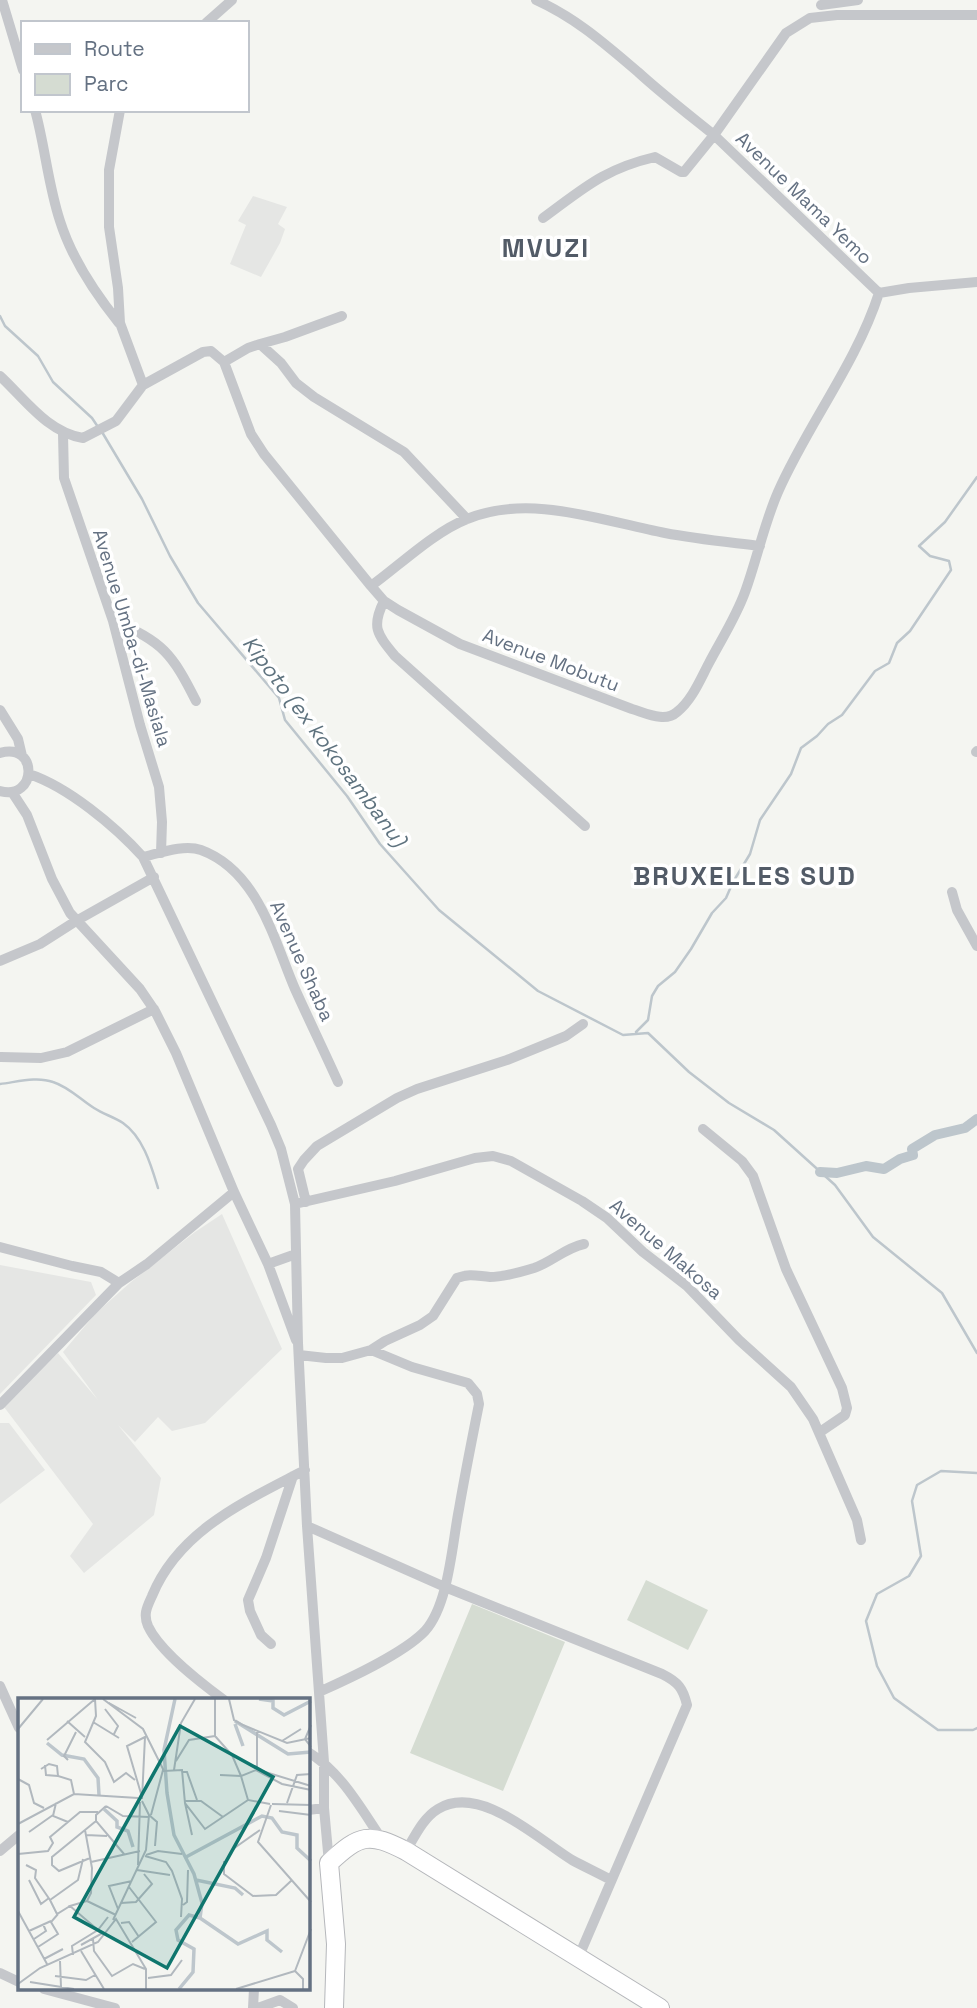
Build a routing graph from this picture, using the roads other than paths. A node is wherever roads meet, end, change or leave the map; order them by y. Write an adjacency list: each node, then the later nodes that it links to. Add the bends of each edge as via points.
1 (2, 0): 9 (street)
2 (232, 0): 8 (street)
3 (536, 0): 12 (street, via 601,39)
4 (858, 0): 5 (street)
5 (822, 2): 7 (street)
6 (977, 15): 7 (street, Avenue Mama Yemo)
7 (818, 16): 12 (street, Avenue Mama Yemo, via 786,33)
8 (208, 21)
9 (21, 63)
10 (34, 112): 17 (street, via 66,238 97,295)
11 (120, 112): 17 (street, via 107,200)
12 (713, 135): 13 (street, via 684,172 655,158 627,164 604,174); 15 (street, Avenue Mama Yemo)
13 (543, 218)
14 (977, 282): 15 (street)
15 (879, 293): 24 (street, Avenue Mobutu, via 871,319 777,494)
16 (342, 316): 18 (street)
17 (120, 323): 21 (street)
18 (260, 344): 19 (street); 23 (street, via 305,390 404,452)
19 (224, 362): 21 (street, via 211,351 202,352); 25 (street, Avenue Mobutu, via 251,433 264,454)
20 (0, 376): 22 (street)
21 (143, 384): 22 (street, via 116,421 83,438)
22 (63, 434): 27 (street, Avenue Umba-di-Masiala, via 64,478)
23 (467, 519): 24 (street, via 530,507); 25 (street)
24 (760, 546): 26 (street, Avenue Mobutu, via 736,612 688,700 670,717 632,709 460,644)
25 (371, 586): 26 (street, Avenue Mobutu)
26 (384, 601): 36 (street, via 376,617 380,638 395,656)
27 (113, 621): 28 (street, via 163,649); 37 (street, Avenue Umba-di-Masiala, via 159,787)
28 (196, 701)
29 (0, 710): 32 (street, via 18,738)
30 (0, 743): 31 (street)
31 (5, 752): 32 (street)
32 (22, 755): 33 (street)
33 (29, 774): 35 (street, via 27,782); 38 (street, via 62,789 124,835)
34 (0, 791): 35 (street)
35 (12, 792): 41 (street, via 27,815 59,895)
36 (585, 826)
37 (161, 853): 38 (street, Avenue Shaba); 47 (street, Avenue Shaba, via 201,850 236,874 252,893)
38 (143, 857): 39 (street)
39 (154, 877): 41 (street); 50 (street, via 271,1125)
40 (952, 892): 42 (street)
41 (76, 921): 43 (street, via 40,944); 44 (street)
42 (977, 946)
43 (0, 961)
44 (154, 1009): 46 (street, via 67,1052 41,1058); 49 (street)
45 (583, 1024): 50 (street, via 566,1036 507,1060 407,1093 317,1146 298,1169)
46 (1, 1057)
47 (338, 1082)
48 (703, 1129): 60 (street, via 742,1161 752,1176 786,1269 842,1388 845,1415)
49 (234, 1192): 54 (street); 55 (street)
50 (301, 1203): 53 (street); 60 (street, Avenue Makosa, via 475,1158 511,1161 607,1218 687,1286 791,1387)
51 (584, 1244): 57 (street, via 569,1247 534,1268 502,1276 457,1278 433,1315)
52 (0, 1247): 55 (street, via 101,1272)
53 (296, 1254): 54 (street); 56 (street)
54 (268, 1264): 56 (street)
55 (118, 1283): 59 (street)
56 (298, 1343): 58 (street)
57 (371, 1350): 58 (street, via 342,1357); 65 (street, via 468,1383 477,1394 479,1404)
58 (299, 1355): 61 (street)
59 (0, 1405)
60 (820, 1432): 64 (street, Avenue Makosa)
61 (305, 1470): 62 (street); 63 (street)
62 (293, 1476): 66 (street, via 248,1600 261,1635); 69 (street, via 224,1513 199,1533 157,1582 145,1611 148,1626 174,1659)
63 (307, 1526): 65 (street); 68 (street)
64 (861, 1540)
65 (445, 1587): 68 (street, via 425,1631 396,1652); 80 (street, via 662,1674 684,1690 687,1705)
66 (271, 1644)
67 (0, 1686): 70 (street)
68 (318, 1692): 72 (street)
69 (222, 1698)
70 (18, 1726)
71 (310, 1753): 72 (street)
72 (324, 1762): 73 (street); 76 (street)
73 (324, 1808): 74 (street); 79 (street)
74 (310, 1810)
75 (18, 1836): 77 (street)
76 (381, 1838): 78 (highway); 79 (highway, via 351,1844)
77 (0, 1851)
78 (406, 1851): 80 (street, via 436,1810 447,1804 484,1805); 81 (highway)
79 (330, 1863): 89 (highway, via 336,1944)
80 (611, 1880): 81 (street)
81 (579, 1956): 90 (highway)
82 (0, 1973): 83 (street)
83 (18, 1982)
84 (48, 1990): 86 (street)
85 (254, 1990): 87 (street)
86 (115, 2008)
87 (256, 2008): 88 (street, via 280,2000)
88 (293, 2008)
89 (334, 2008)
90 (660, 2008)

